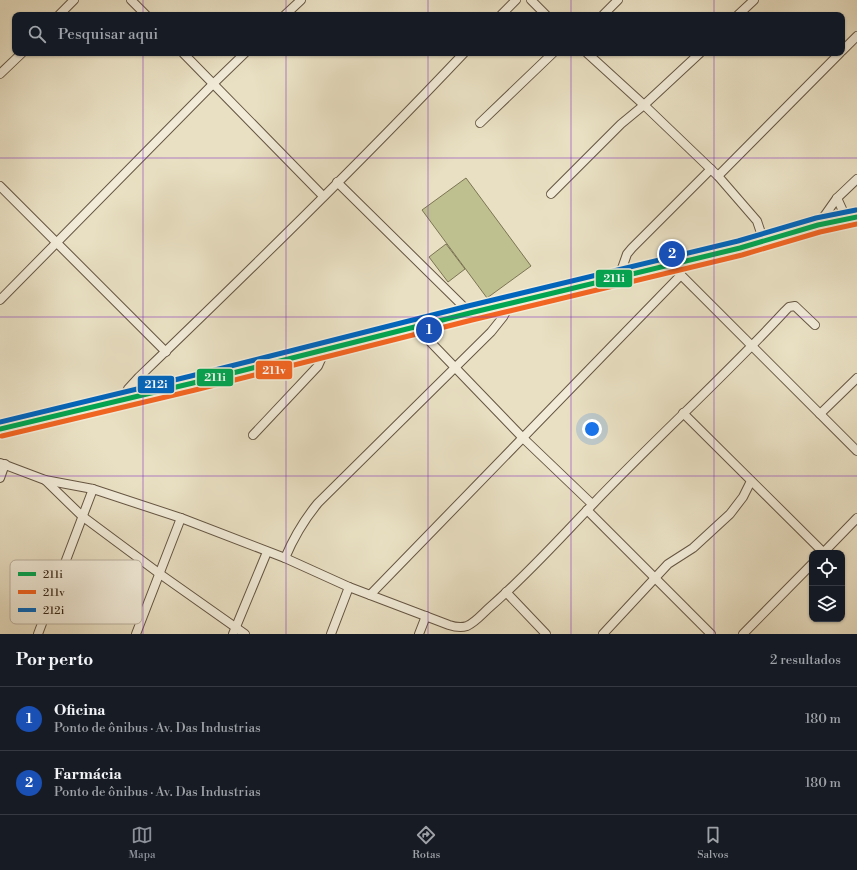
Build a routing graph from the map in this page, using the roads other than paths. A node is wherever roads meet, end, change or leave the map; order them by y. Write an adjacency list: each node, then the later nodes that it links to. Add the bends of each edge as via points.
1 (74, 0): 8 (street)
2 (131, 0): 9 (street)
3 (301, 0): 10 (street)
4 (516, 0): 11 (street)
5 (531, 0): 12 (street)
6 (618, 0): 13 (street)
7 (754, 0): 14 (street)
8 (63, 12)
9 (143, 12)
10 (288, 12)
11 (504, 12)
12 (543, 12)
13 (607, 12)
14 (741, 12)
15 (857, 36): 16 (street)
16 (845, 48)
17 (19, 56): 25 (street)
18 (186, 56): 26 (street)
19 (242, 56): 26 (street)
20 (461, 56): 32 (street)
21 (550, 56): 28 (street)
22 (589, 56): 27 (street)
23 (697, 56): 27 (street)
24 (837, 56): 30 (street)
25 (0, 74)
26 (213, 84): 35 (street); 40 (street)
27 (644, 105): 29 (street); 34 (street, via 621,124)
28 (480, 123)
29 (711, 169): 30 (street); 43 (street, via 632,248 627,254)
30 (718, 176): 39 (street, via 757,221)
31 (857, 179): 36 (street)
32 (337, 182): 35 (street); 46 (street)
33 (0, 186): 40 (street)
34 (551, 194)
35 (323, 196): 51 (street)
36 (837, 198): 37 (street); 38 (street)
37 (852, 218): 38 (main road)
38 (818, 225): 39 (main road)
39 (764, 242): 41 (main road)
40 (57, 243): 44 (street); 51 (street)
41 (671, 265): 42 (street); 43 (main road)
42 (681, 275): 49 (street); 59 (street)
43 (619, 277): 45 (main road)
44 (0, 300)
45 (510, 304): 46 (main road); 52 (street, via 496,326)
46 (470, 313): 48 (main road)
47 (815, 325): 49 (street, via 792,306)
48 (416, 327): 50 (main road); 52 (street)
49 (752, 346): 55 (street); 56 (street)
50 (323, 350): 54 (main road); 58 (street, via 318,366)
51 (166, 352): 54 (street, via 132,385)
52 (455, 368): 59 (street); 75 (street, via 314,507 292,541)
53 (857, 378): 56 (street)
54 (124, 399): 57 (main road)
55 (683, 413): 64 (street); 68 (street)
56 (820, 414): 60 (street)
57 (0, 429)
58 (253, 436)
59 (523, 438): 68 (street); 84 (street)
60 (857, 451)
61 (3, 464): 62 (street); 63 (street)
62 (0, 478)
63 (45, 480): 65 (street); 69 (street)
64 (751, 481): 66 (street); 67 (street)
65 (93, 488): 69 (street); 70 (street)
66 (759, 488): 67 (street); 72 (street)
67 (743, 497): 81 (street, via 730,514 705,538 673,560)
68 (590, 507): 81 (street); 83 (street)
69 (82, 516): 76 (street); 77 (street)
70 (181, 518): 74 (street); 80 (street)
71 (857, 518): 73 (street)
72 (820, 550)
73 (826, 550)
74 (267, 552): 75 (street); 89 (street)
75 (285, 558): 82 (street)
76 (66, 560)
77 (141, 560)
78 (142, 561): 80 (street)
79 (809, 567): 98 (street)
80 (160, 574): 86 (street); 89 (street)
81 (655, 579): 96 (street); 97 (street)
82 (349, 588): 84 (street); 93 (street)
83 (506, 592): 85 (street, via 467,626 449,625); 95 (street)
84 (370, 595): 85 (street)
85 (426, 616): 94 (street)
86 (142, 619)
87 (42, 624): 90 (street)
88 (140, 624): 91 (street)
89 (235, 631): 92 (street)
90 (38, 634)
91 (136, 634)
92 (245, 634)
93 (331, 634)
94 (419, 634)
95 (546, 634)
96 (602, 634)
97 (711, 634)
98 (743, 634)

